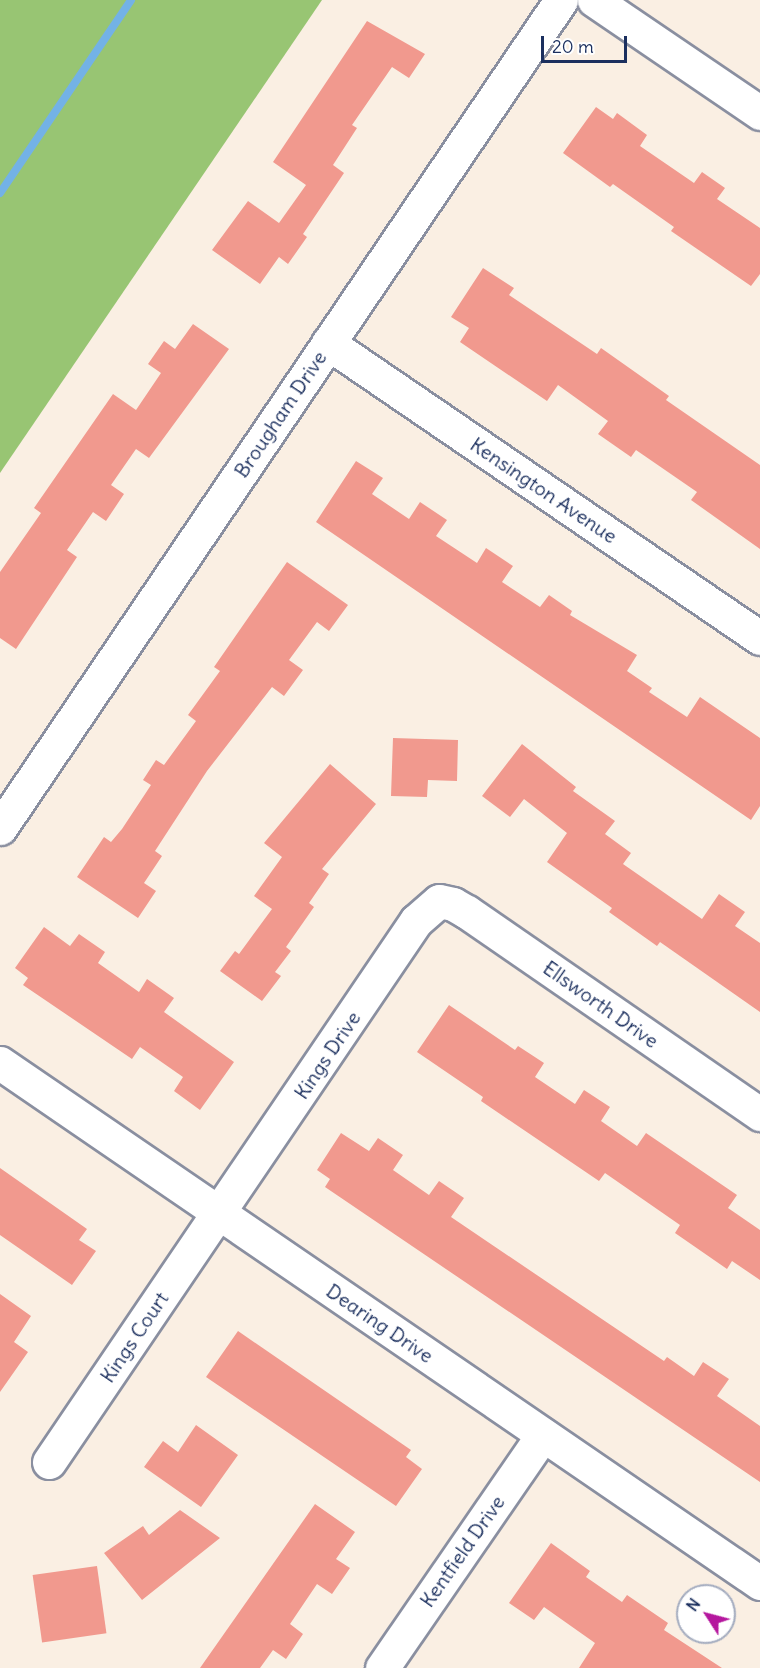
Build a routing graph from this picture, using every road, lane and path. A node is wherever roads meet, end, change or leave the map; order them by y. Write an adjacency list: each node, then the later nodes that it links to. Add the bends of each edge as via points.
1 (561, 0): 4 (street, Brougham Drive)
2 (594, 0): 3 (street)
3 (760, 113)
4 (328, 343): 5 (street, Kensington Avenue); 6 (street, Brougham Drive)
5 (760, 638)
6 (0, 828)
7 (439, 902): 9 (street, Ellsworth Drive, via 467,912); 10 (street, Kings Drive, via 416,921)
8 (0, 1063): 10 (street, Dearing Drive)
9 (760, 1114)
10 (220, 1213): 11 (street, Dearing Drive); 12 (street, Kings Court)
11 (543, 1435): 13 (street, Dearing Drive); 14 (street, Kentfield Drive)
12 (49, 1462)
13 (760, 1583)
14 (381, 1668)

